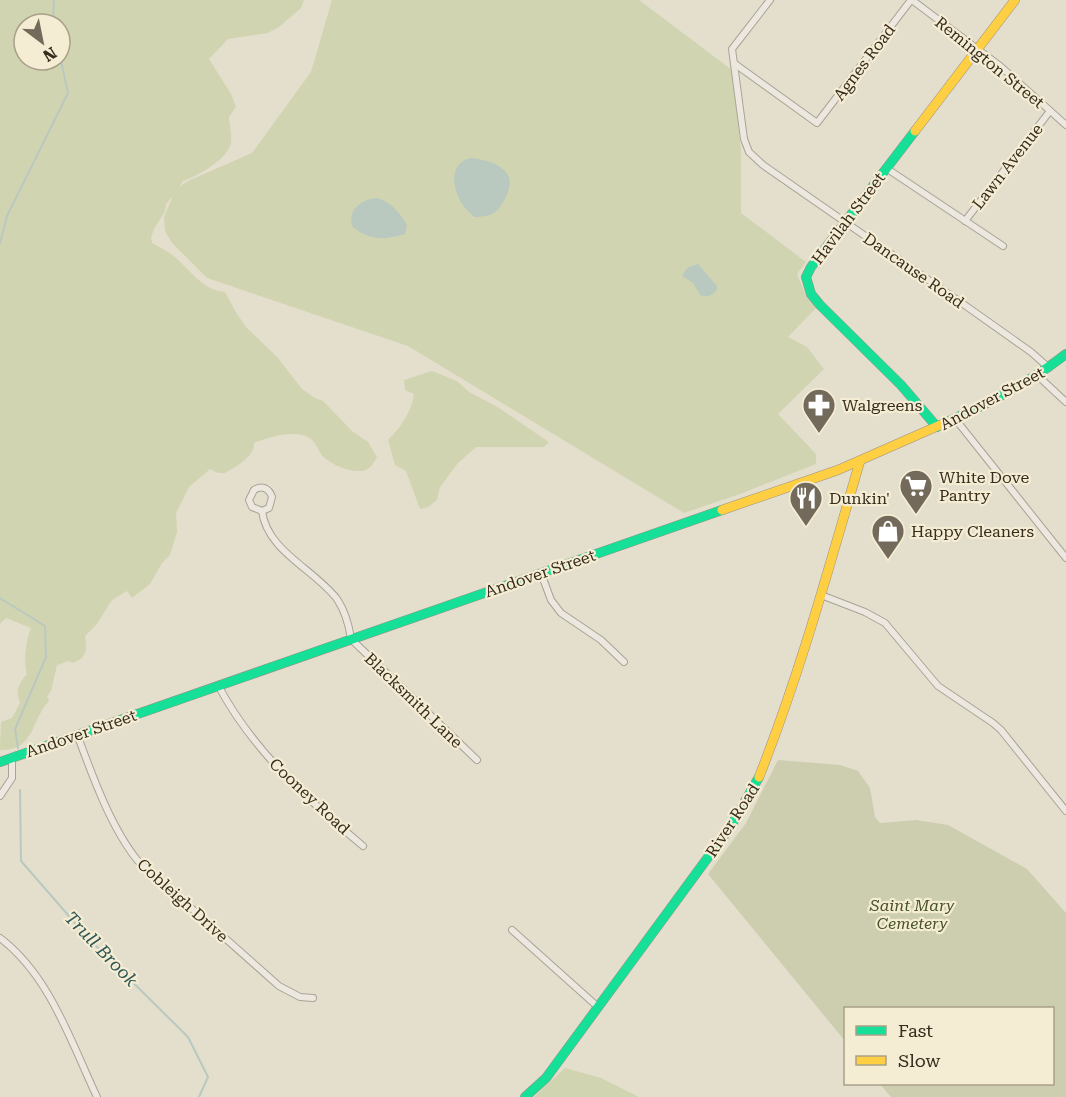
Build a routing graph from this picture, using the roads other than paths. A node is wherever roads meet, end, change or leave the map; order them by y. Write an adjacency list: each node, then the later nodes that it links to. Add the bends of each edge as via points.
1 (770, 0): 5 (street, via 732,49)
2 (912, 0): 4 (street, Remington Street); 5 (street, Agnes Road, via 817,123)
3 (1015, 0): 4 (main road, Havilah Street)
4 (977, 49): 6 (street, Remington Street); 8 (main road, Havilah Street)
5 (734, 64): 10 (street, Dancause Road, via 749,152)
6 (1050, 111): 7 (street, Remington Street); 9 (street, Lawn Avenue)
7 (1066, 125)
8 (886, 168): 9 (street); 10 (main road, Havilah Street)
9 (964, 221): 11 (street)
10 (846, 223): 13 (street, Dancause Road); 17 (main road, Havilah Street, via 811,267 806,277 808,289)
11 (1003, 246)
12 (1066, 354): 13 (main road, Andover Street)
13 (1049, 368): 14 (main road, Andover Street)
14 (1038, 376): 15 (street); 16 (main road, Andover Street)
15 (1066, 402)
16 (956, 420): 17 (main road, Andover Street); 20 (street)
17 (937, 427): 18 (main road, Andover Street)
18 (860, 461): 21 (main road, Andover Street); 22 (main road, River Road)
19 (262, 511): 23 (street, via 276,542 338,600)
20 (1066, 558)
21 (541, 573): 23 (main road, Andover Street); 24 (street, via 551,600 561,613 601,640)
22 (820, 595): 31 (street, via 885,623 938,686 993,723 1009,739); 36 (main road, River Road, via 757,783 731,826)
23 (351, 639): 25 (main road, Andover Street); 28 (street, Blacksmith Lane)
24 (624, 662)
25 (218, 686): 26 (main road, Andover Street); 32 (street, Cooney Road, via 226,702 282,773)
26 (77, 734): 27 (main road, Andover Street); 35 (street, Cobleigh Drive, via 116,828 138,861 279,986)
27 (12, 758): 29 (main road, Andover Street); 30 (street, via 12,778)
28 (477, 760)
29 (0, 762)
30 (0, 796)
31 (1066, 811)
32 (363, 846)
33 (512, 930): 36 (street)
34 (0, 938): 37 (street, via 25,960 40,982)
35 (313, 999)
36 (598, 1007): 38 (main road, River Road, via 546,1078)
37 (97, 1097)
38 (525, 1097)

